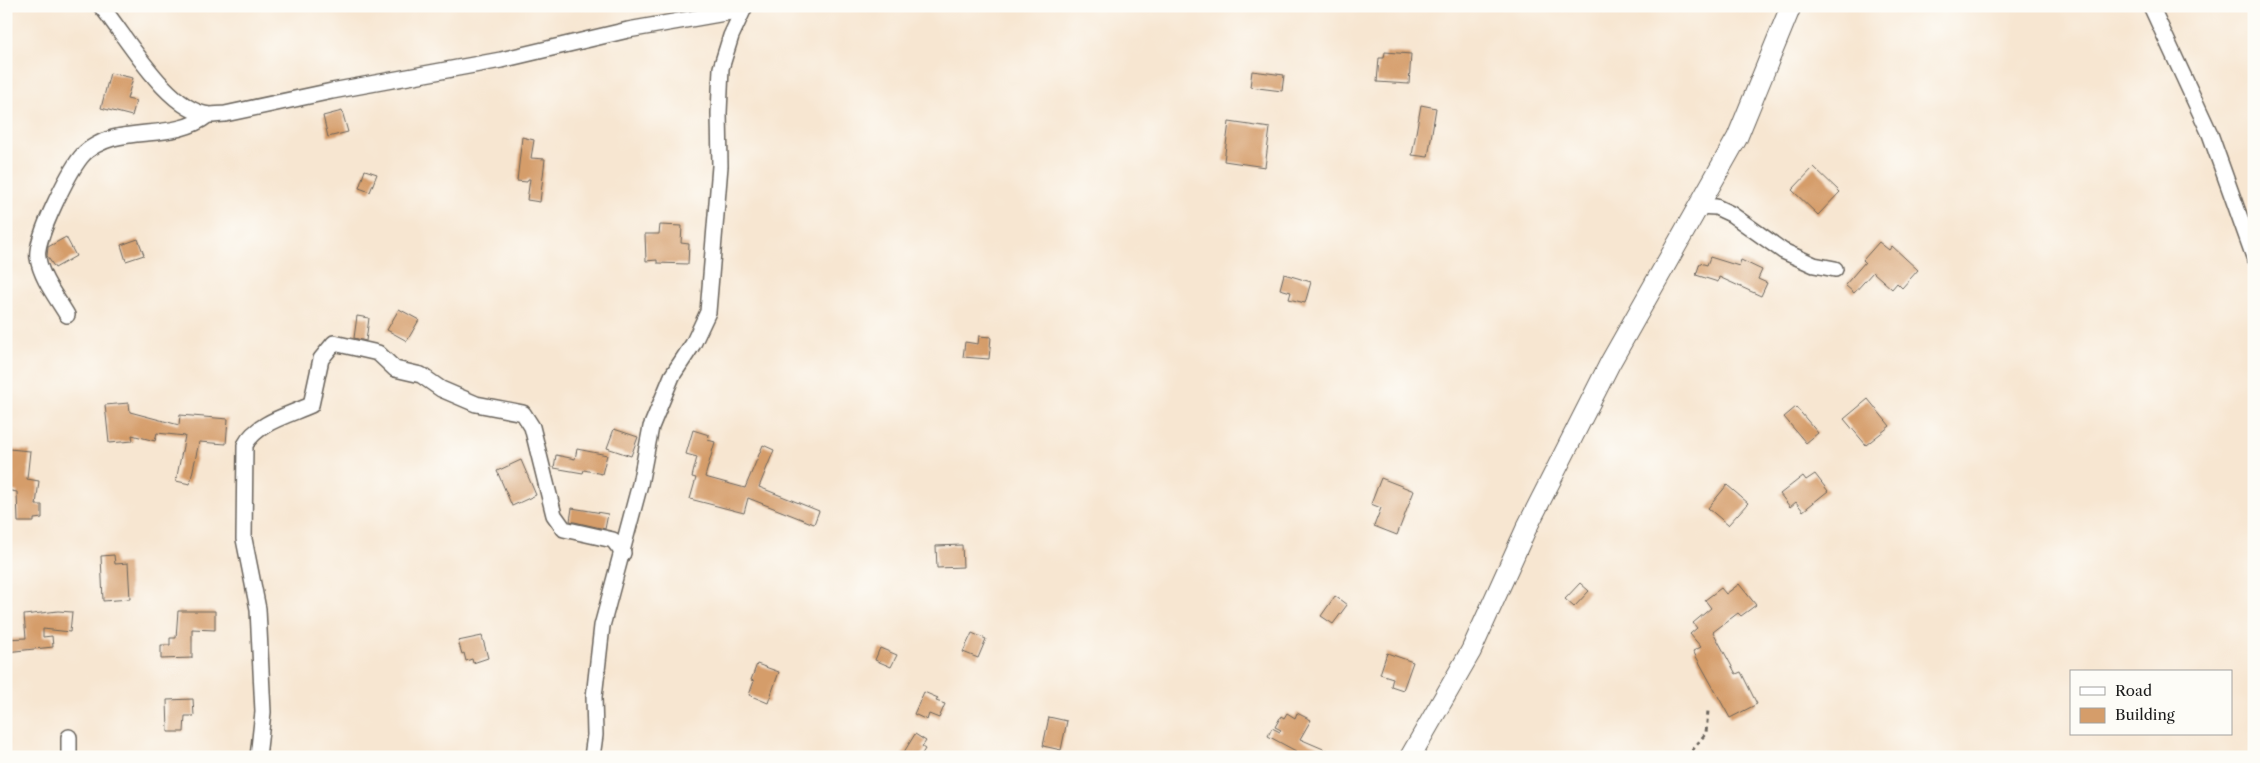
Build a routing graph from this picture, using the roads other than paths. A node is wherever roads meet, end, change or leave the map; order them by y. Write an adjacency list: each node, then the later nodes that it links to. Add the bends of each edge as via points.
1 (101, 6): 5 (street, via 157,81 179,101)
2 (1790, 6): 6 (street, via 1776,48 1737,138)
3 (2150, 6): 7 (street, via 2210,134)
4 (744, 8): 5 (street, via 455,69); 10 (street, via 721,68 720,166 708,312 693,344 672,376 651,427)
5 (208, 115): 9 (street, via 201,121 179,128 99,143 82,156 72,170 40,240 37,257)
6 (1697, 206): 8 (street, via 1716,207 1783,251 1814,265); 15 (street, via 1610,363 1530,520 1470,651)
7 (2254, 257)
8 (1836, 269)
9 (67, 315)
10 (622, 554): 13 (street, via 613,540 564,529 554,515 532,427 523,413 476,404 441,389 421,375 395,369 378,353 334,343 321,359 311,405 250,435 245,445 244,539 258,609 263,703); 14 (street, via 602,626 594,697)
11 (69, 736): 12 (street)
12 (69, 757)
13 (258, 757)
14 (592, 757)
15 (1410, 757)

